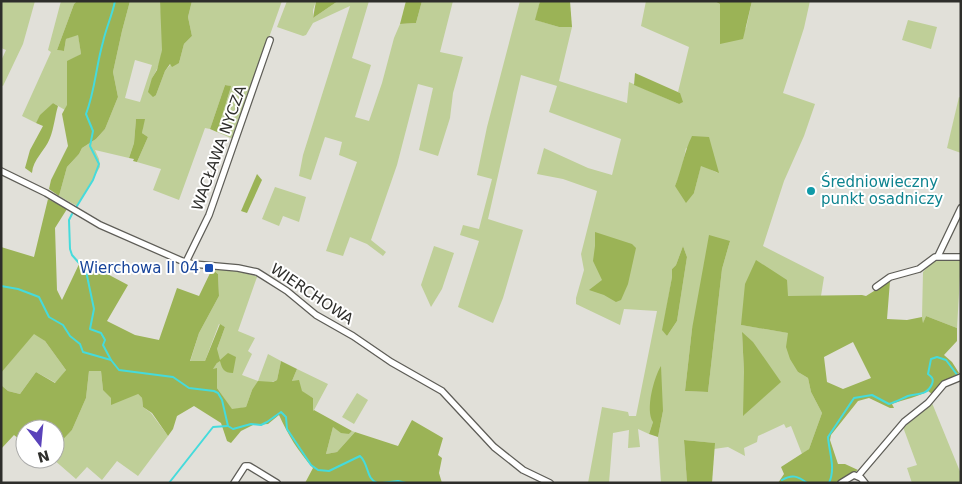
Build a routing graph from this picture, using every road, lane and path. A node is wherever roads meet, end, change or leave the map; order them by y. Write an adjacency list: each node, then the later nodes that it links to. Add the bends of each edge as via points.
1 (270, 40): 6 (street, WACŁAWA NYCZA, via 209,215)
2 (1, 171): 6 (street, WIERCHOWA, via 46,192 103,227)
3 (961, 208): 4 (street)
4 (938, 256): 5 (street); 7 (street, via 919,269 890,277)
5 (961, 257)
6 (186, 262): 12 (street, WIERCHOWA, via 238,268 265,276 316,315 442,391 494,447 523,470)
7 (876, 287)
8 (958, 378): 9 (street, via 944,384 928,403 904,422)
9 (858, 476): 13 (street); 14 (street)
10 (234, 483): 11 (street, via 245,466 249,466)
11 (277, 483)
12 (550, 483)
13 (841, 483)
14 (865, 483)

